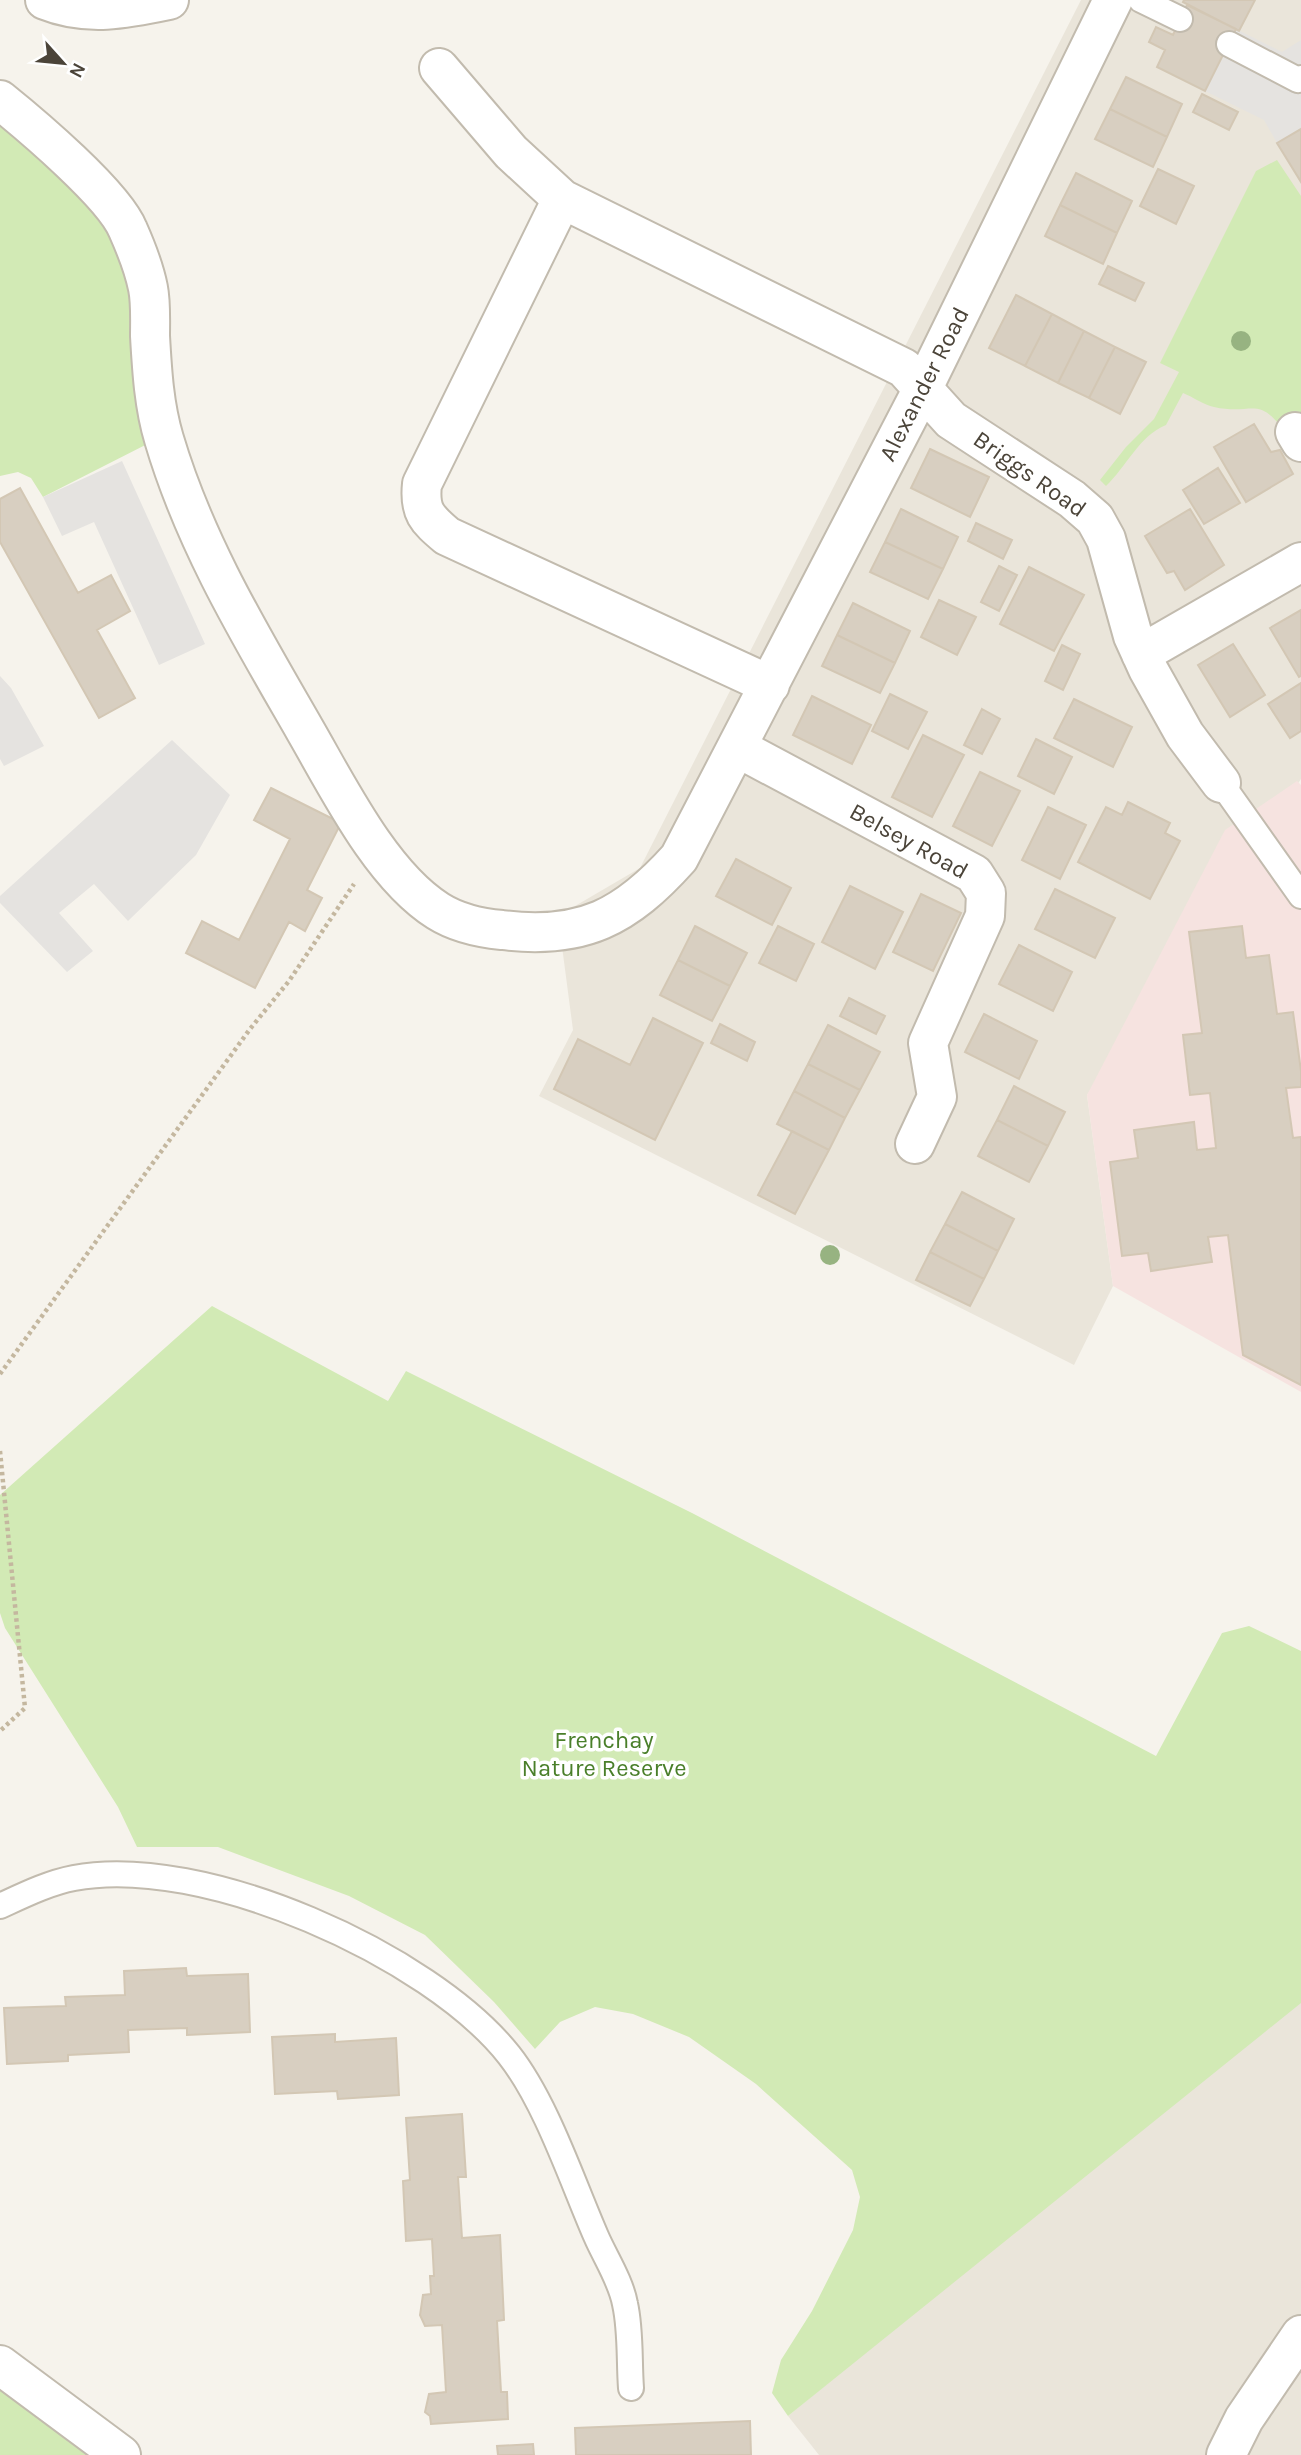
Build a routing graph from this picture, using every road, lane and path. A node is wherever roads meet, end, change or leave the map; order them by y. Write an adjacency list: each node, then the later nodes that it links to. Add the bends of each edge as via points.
1 (45, 0): 2 (street, via 91,11)
2 (169, 0)
3 (1114, 0): 11 (street, Alexander Road)
4 (1142, 0): 5 (lane)
5 (1180, 19)
6 (1229, 44): 8 (lane)
7 (439, 68): 10 (street, Briggs Road, via 512,152)
8 (1301, 78)
9 (0, 100): 17 (street, Alexander Road, via 110,202 127,226 148,289 156,402 183,498 224,588 329,771)
10 (562, 199): 11 (street, Briggs Road, via 904,368); 14 (street, via 422,484 420,503 429,521 447,536)
11 (922, 390): 13 (street, Briggs Road, via 951,420 1095,519 1117,571); 14 (street, Alexander Road)
12 (1301, 562): 13 (street)
13 (1141, 654): 16 (street, Briggs Road, via 1185,735)
14 (770, 685): 15 (street, Alexander Road)
15 (733, 757): 17 (street, Alexander Road, via 679,858 651,890 592,925 526,933 460,922 416,894); 19 (street, Belsey Road, via 974,874 986,893 985,916 928,1043 937,1097)
16 (1221, 783): 18 (lane)
17 (385, 857): 20 (path, via 352,887 289,981)
18 (1301, 895)
19 (915, 1144)
20 (0, 1374)
21 (0, 1451): 22 (path, via 25,1708)
22 (0, 1731)
23 (0, 1906): 26 (lane, via 75,1878 132,1876 201,1884 291,1911 355,1940 419,1978 479,2022 511,2057 541,2110 625,2303)
24 (1301, 2335): 28 (street, via 1244,2419)
25 (0, 2365): 27 (street)
26 (631, 2388)
27 (121, 2455)
28 (1226, 2455)

